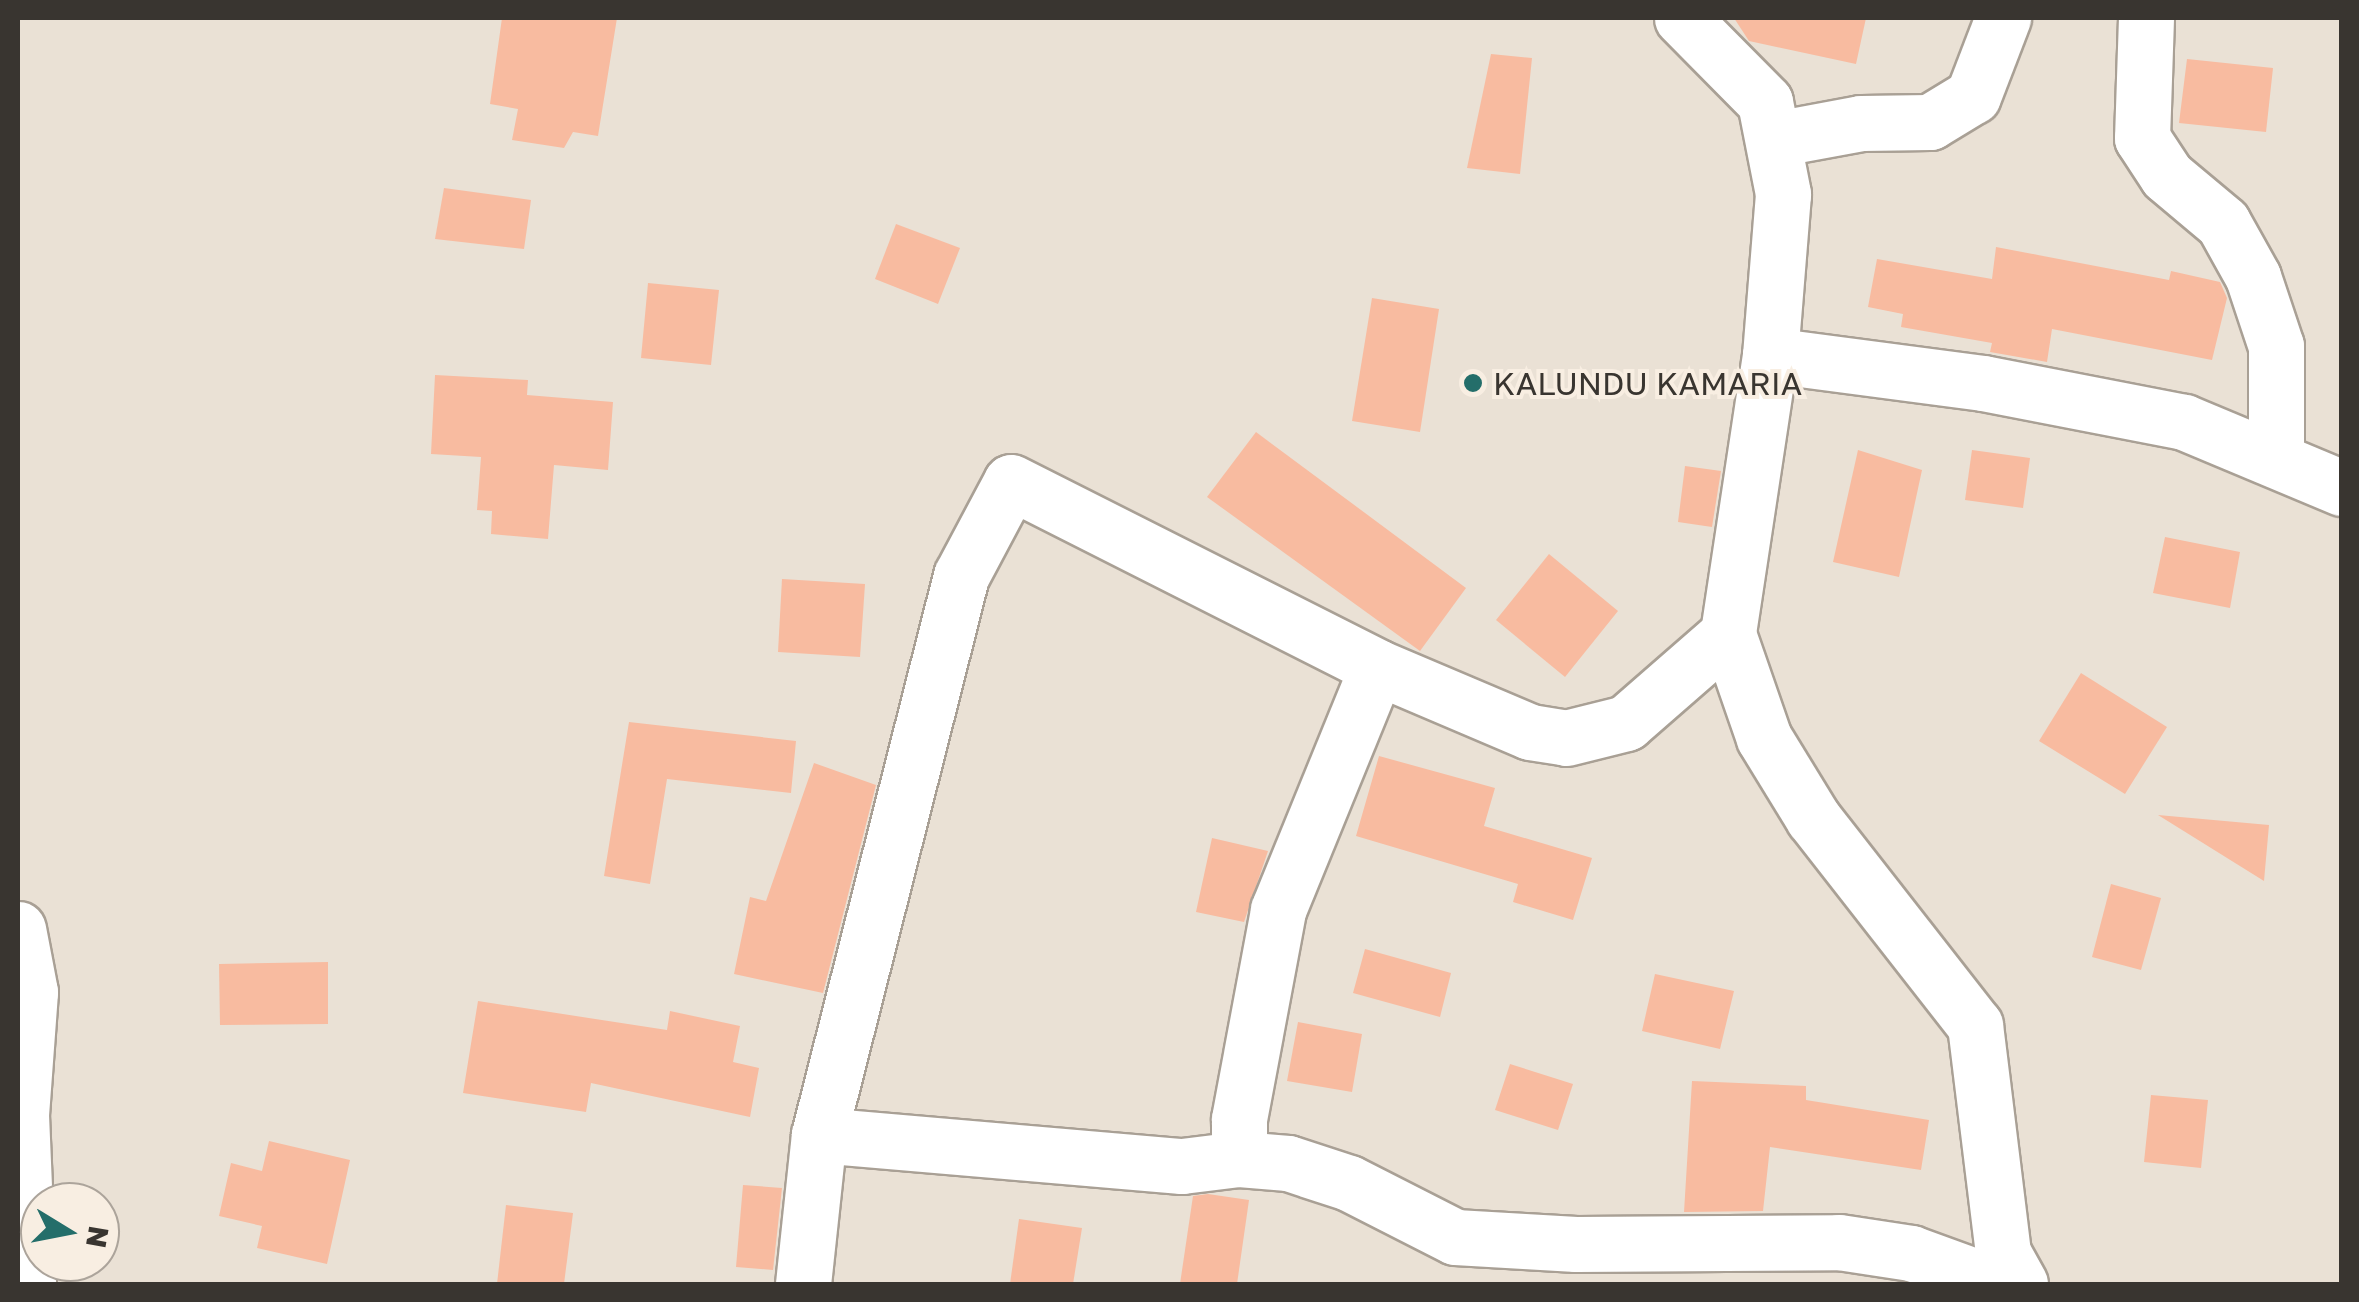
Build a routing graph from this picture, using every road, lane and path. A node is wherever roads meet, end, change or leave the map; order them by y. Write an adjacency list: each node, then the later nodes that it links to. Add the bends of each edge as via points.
1 (1682, 18): 4 (street, via 1765,102)
2 (2003, 18): 4 (street, via 1973,96 1930,122 1861,123)
3 (2146, 18): 6 (street, via 2142,138 2167,176 2223,223 2253,277 2276,346)
4 (1774, 138): 5 (street, via 1782,253)
5 (1770, 356): 6 (street, via 1983,383 2184,422); 8 (street)
6 (2276, 457): 7 (street)
7 (2342, 488)
8 (1728, 634): 9 (street, via 1626,723 1566,738 1530,732); 16 (street, via 1764,738 1813,818 1975,1024 2003,1252)
9 (1377, 667): 11 (street, via 1010,482 961,576); 12 (street, via 1278,910 1245,1082)
10 (18, 929): 13 (street, via 30,992 21,1114)
11 (819, 1134): 12 (street, via 1182,1166); 14 (street)
12 (1239, 1159): 15 (street, via 1288,1163 1350,1183 1455,1237 1576,1244 1839,1242 1910,1253)
13 (28, 1284)
14 (804, 1284)
15 (1996, 1284)
16 (2020, 1284)

